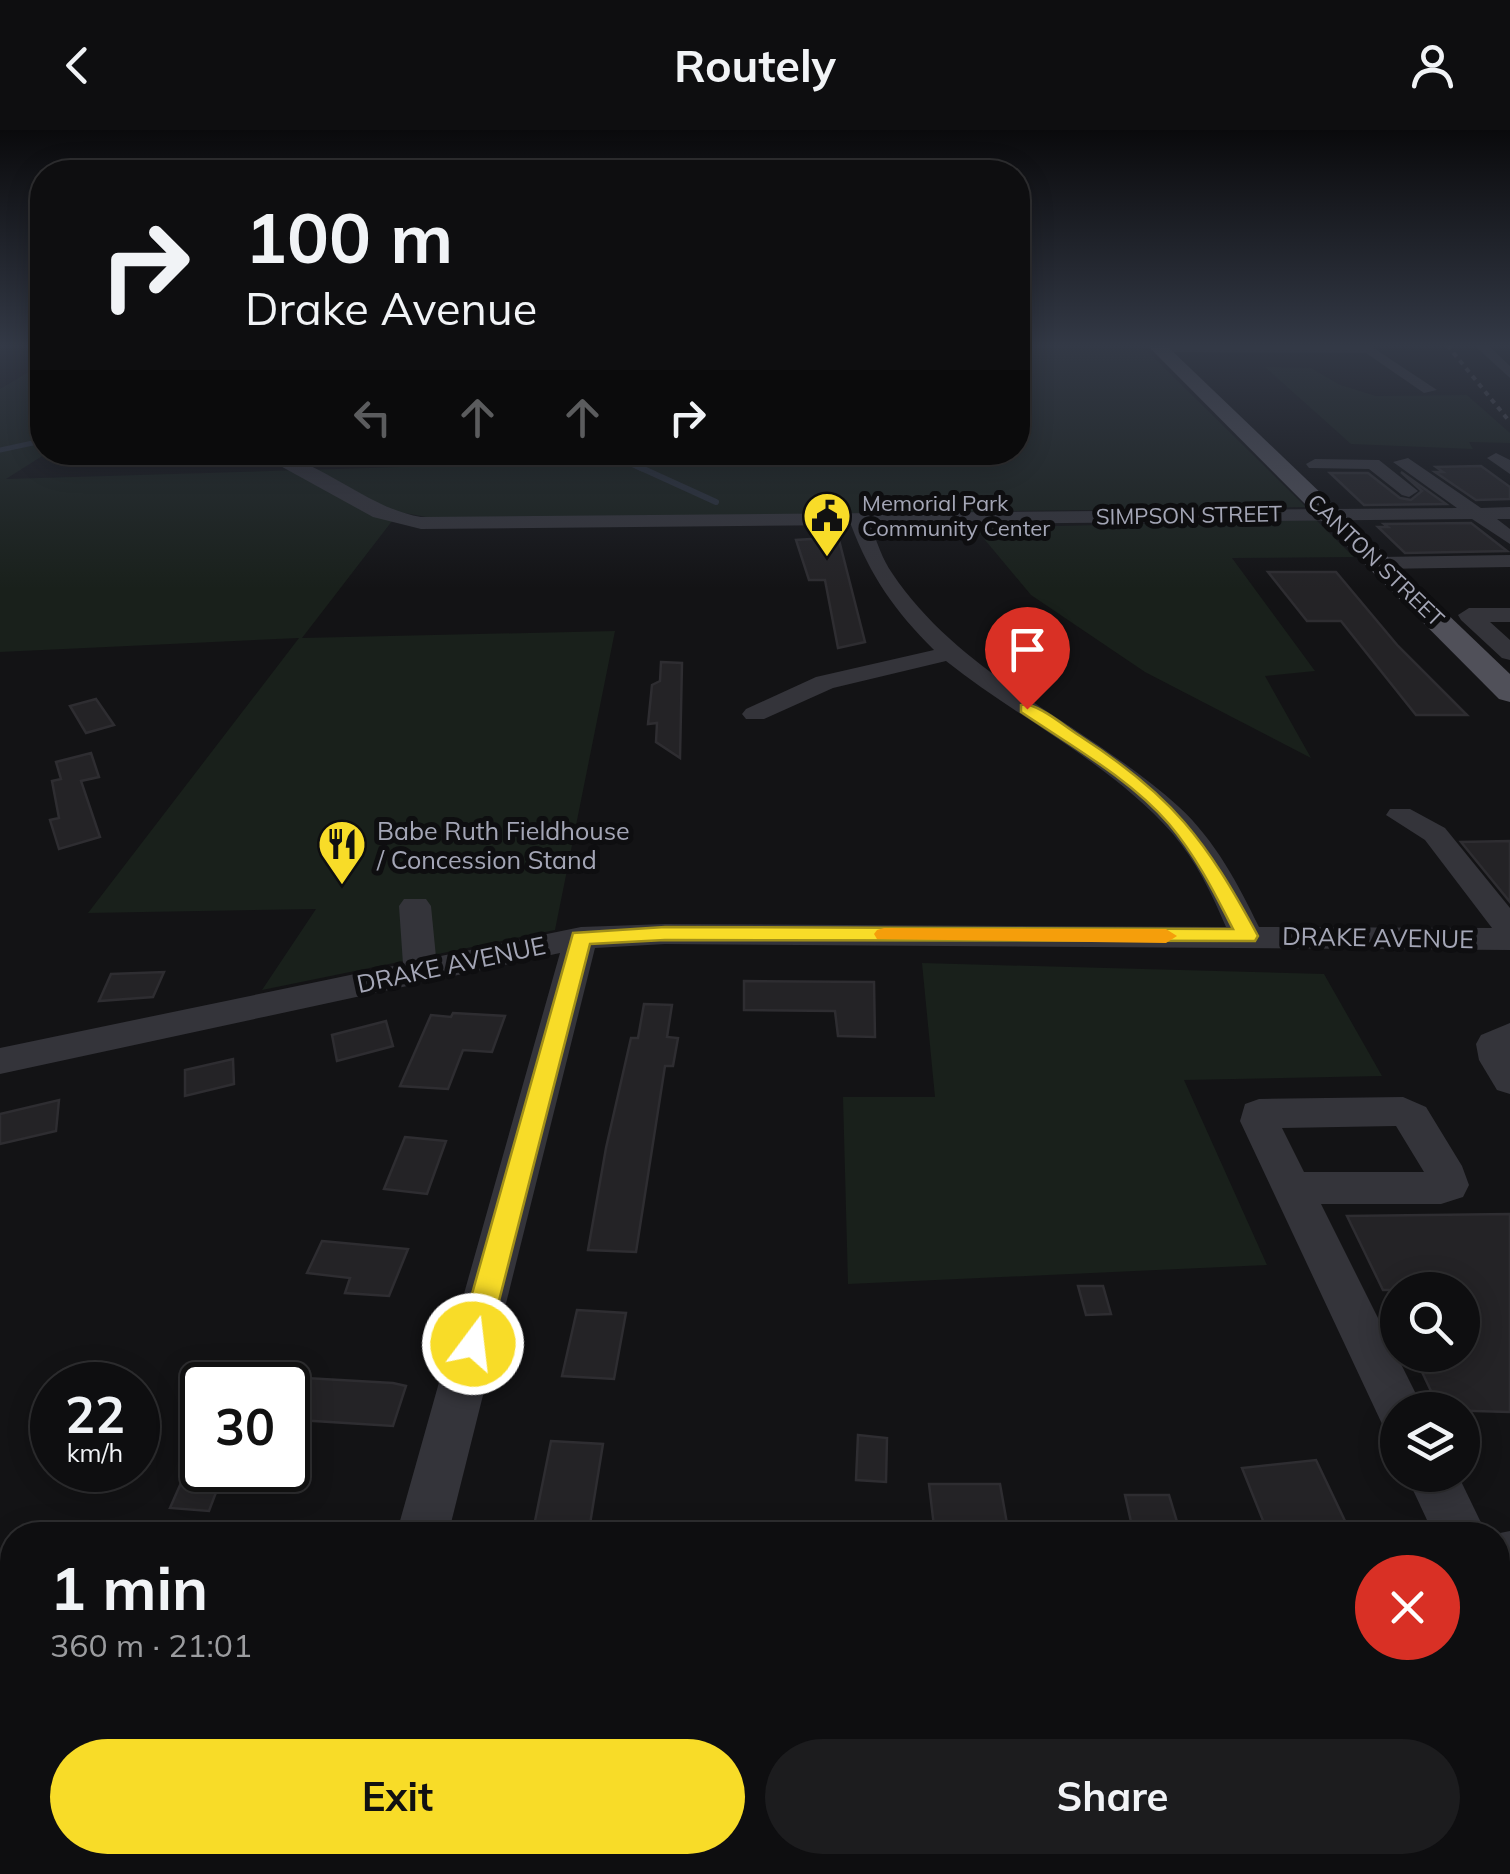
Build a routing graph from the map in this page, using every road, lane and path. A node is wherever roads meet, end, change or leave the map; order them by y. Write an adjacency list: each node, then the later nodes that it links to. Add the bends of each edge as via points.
1 (1239, 426): 3 (main road, CANTON STREET)
2 (1402, 462): 7 (street)
3 (1278, 464): 5 (street, via 1294,456 1316,464 1374,464); 6 (main road, CANTON STREET)
4 (294, 465): 9 (street, SIMPSON STREET, via 389,517 433,524)
5 (1409, 491)
6 (1328, 513): 7 (street, SIMPSON STREET); 9 (street, SIMPSON STREET); 12 (main road, CANTON STREET)
7 (1477, 513): 8 (street, SIMPSON STREET); 10 (street)
8 (1510, 513)
9 (858, 519): 14 (street, via 888,585)
10 (1510, 538)
11 (1510, 561): 12 (street)
12 (1379, 563): 16 (main road, CANTON STREET)
13 (1510, 615): 15 (street, via 1469,615)
14 (952, 654): 18 (street, via 825,682); 22 (street, via 1112,765 1174,818 1210,864)
15 (1510, 654): 16 (street)
16 (1474, 656): 17 (main road, CANTON STREET)
17 (1510, 692)
18 (755, 714)
19 (1400, 815): 21 (street, via 1435,834)
20 (414, 906): 25 (street)
21 (1510, 930)
22 (1247, 936): 23 (street, DRAKE AVENUE); 24 (street, DRAKE AVENUE)
23 (581, 938): 25 (street, DRAKE AVENUE); 32 (street)
24 (1510, 939)
25 (420, 970): 27 (street, DRAKE AVENUE)
26 (1510, 1036): 28 (street, via 1494,1044)
27 (0, 1061)
28 (1510, 1080)
29 (1292, 1188): 30 (street)
30 (1391, 1392)
31 (1439, 1492): 33 (street)
32 (425, 1522)
33 (1454, 1522)

